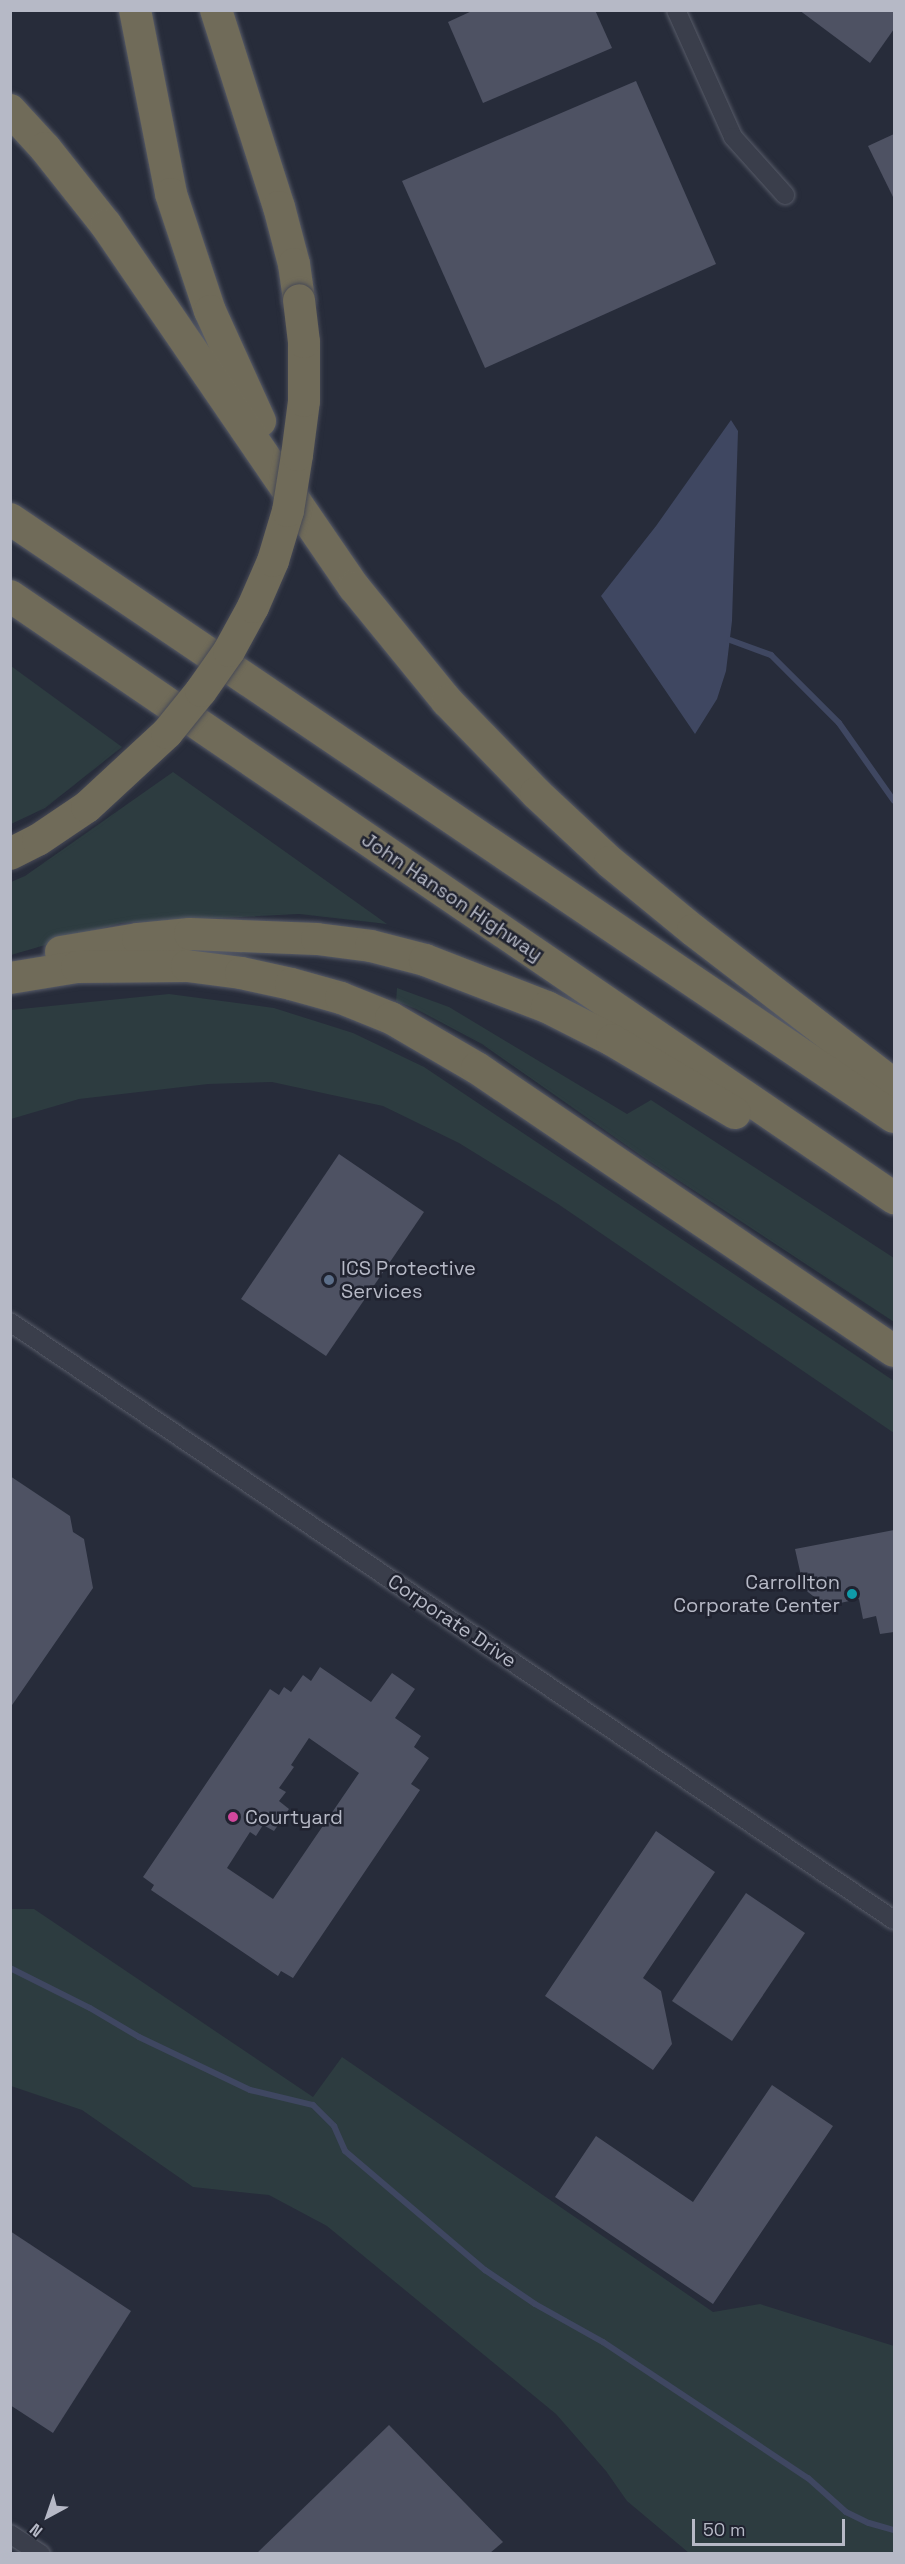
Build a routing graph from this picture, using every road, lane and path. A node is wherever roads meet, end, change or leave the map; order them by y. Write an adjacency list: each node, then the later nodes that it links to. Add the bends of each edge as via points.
1 (135, 10): 7 (highway, via 171,194 210,311 247,396)
2 (216, 10): 9 (highway, bridge, via 294,264 304,342 304,401 288,511 273,561 253,607 201,692 167,733 87,807)
3 (676, 10): 5 (street, via 733,137)
4 (10, 110): 7 (highway, via 106,225)
5 (786, 195)
6 (10, 519): 13 (highway)
7 (354, 586): 12 (highway, via 447,702 536,794 693,930)
8 (10, 596): 14 (highway, John Hanson Highway)
9 (10, 854)
10 (10, 965): 15 (highway, via 81,947 190,934 317,939 371,946 425,960 547,1006 612,1040)
11 (10, 978): 17 (highway, via 77,968 187,966 291,984 391,1018 477,1068)
12 (894, 1085)
13 (894, 1117)
14 (894, 1198)
15 (894, 1209)
16 (10, 1322): 18 (street, Corporate Drive)
17 (894, 1351)
18 (894, 1920)
19 (10, 2534): 20 (street)
20 (40, 2553)

